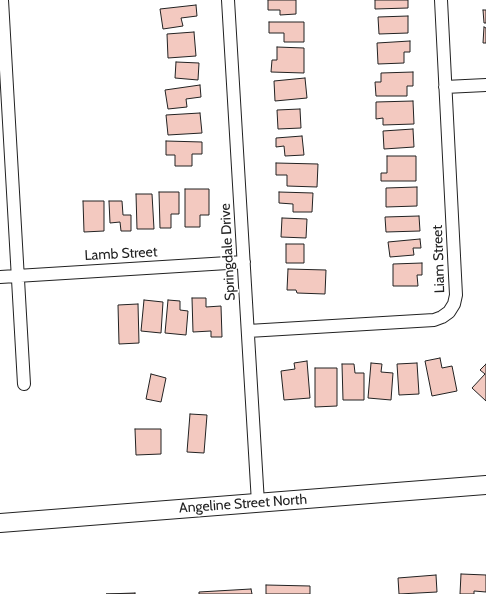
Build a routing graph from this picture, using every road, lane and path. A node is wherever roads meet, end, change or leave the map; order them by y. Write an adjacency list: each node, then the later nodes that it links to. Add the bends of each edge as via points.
1 (2, 0): 7 (street)
2 (228, 0): 6 (street, Springdale Drive)
3 (441, 0): 5 (street, Liam Street)
4 (486, 85): 5 (street)
5 (445, 88): 9 (street, Liam Street, via 456,295 449,312 434,320)
6 (244, 262): 7 (street, Lamb Street); 9 (street, Springdale Drive)
7 (18, 276): 8 (street, Lamb Street); 10 (street)
8 (0, 277)
9 (248, 331): 12 (street, Springdale Drive)
10 (24, 384)
11 (486, 485): 12 (main road, Angeline Street North)
12 (258, 503): 13 (main road, Angeline Street North)
13 (0, 523)

